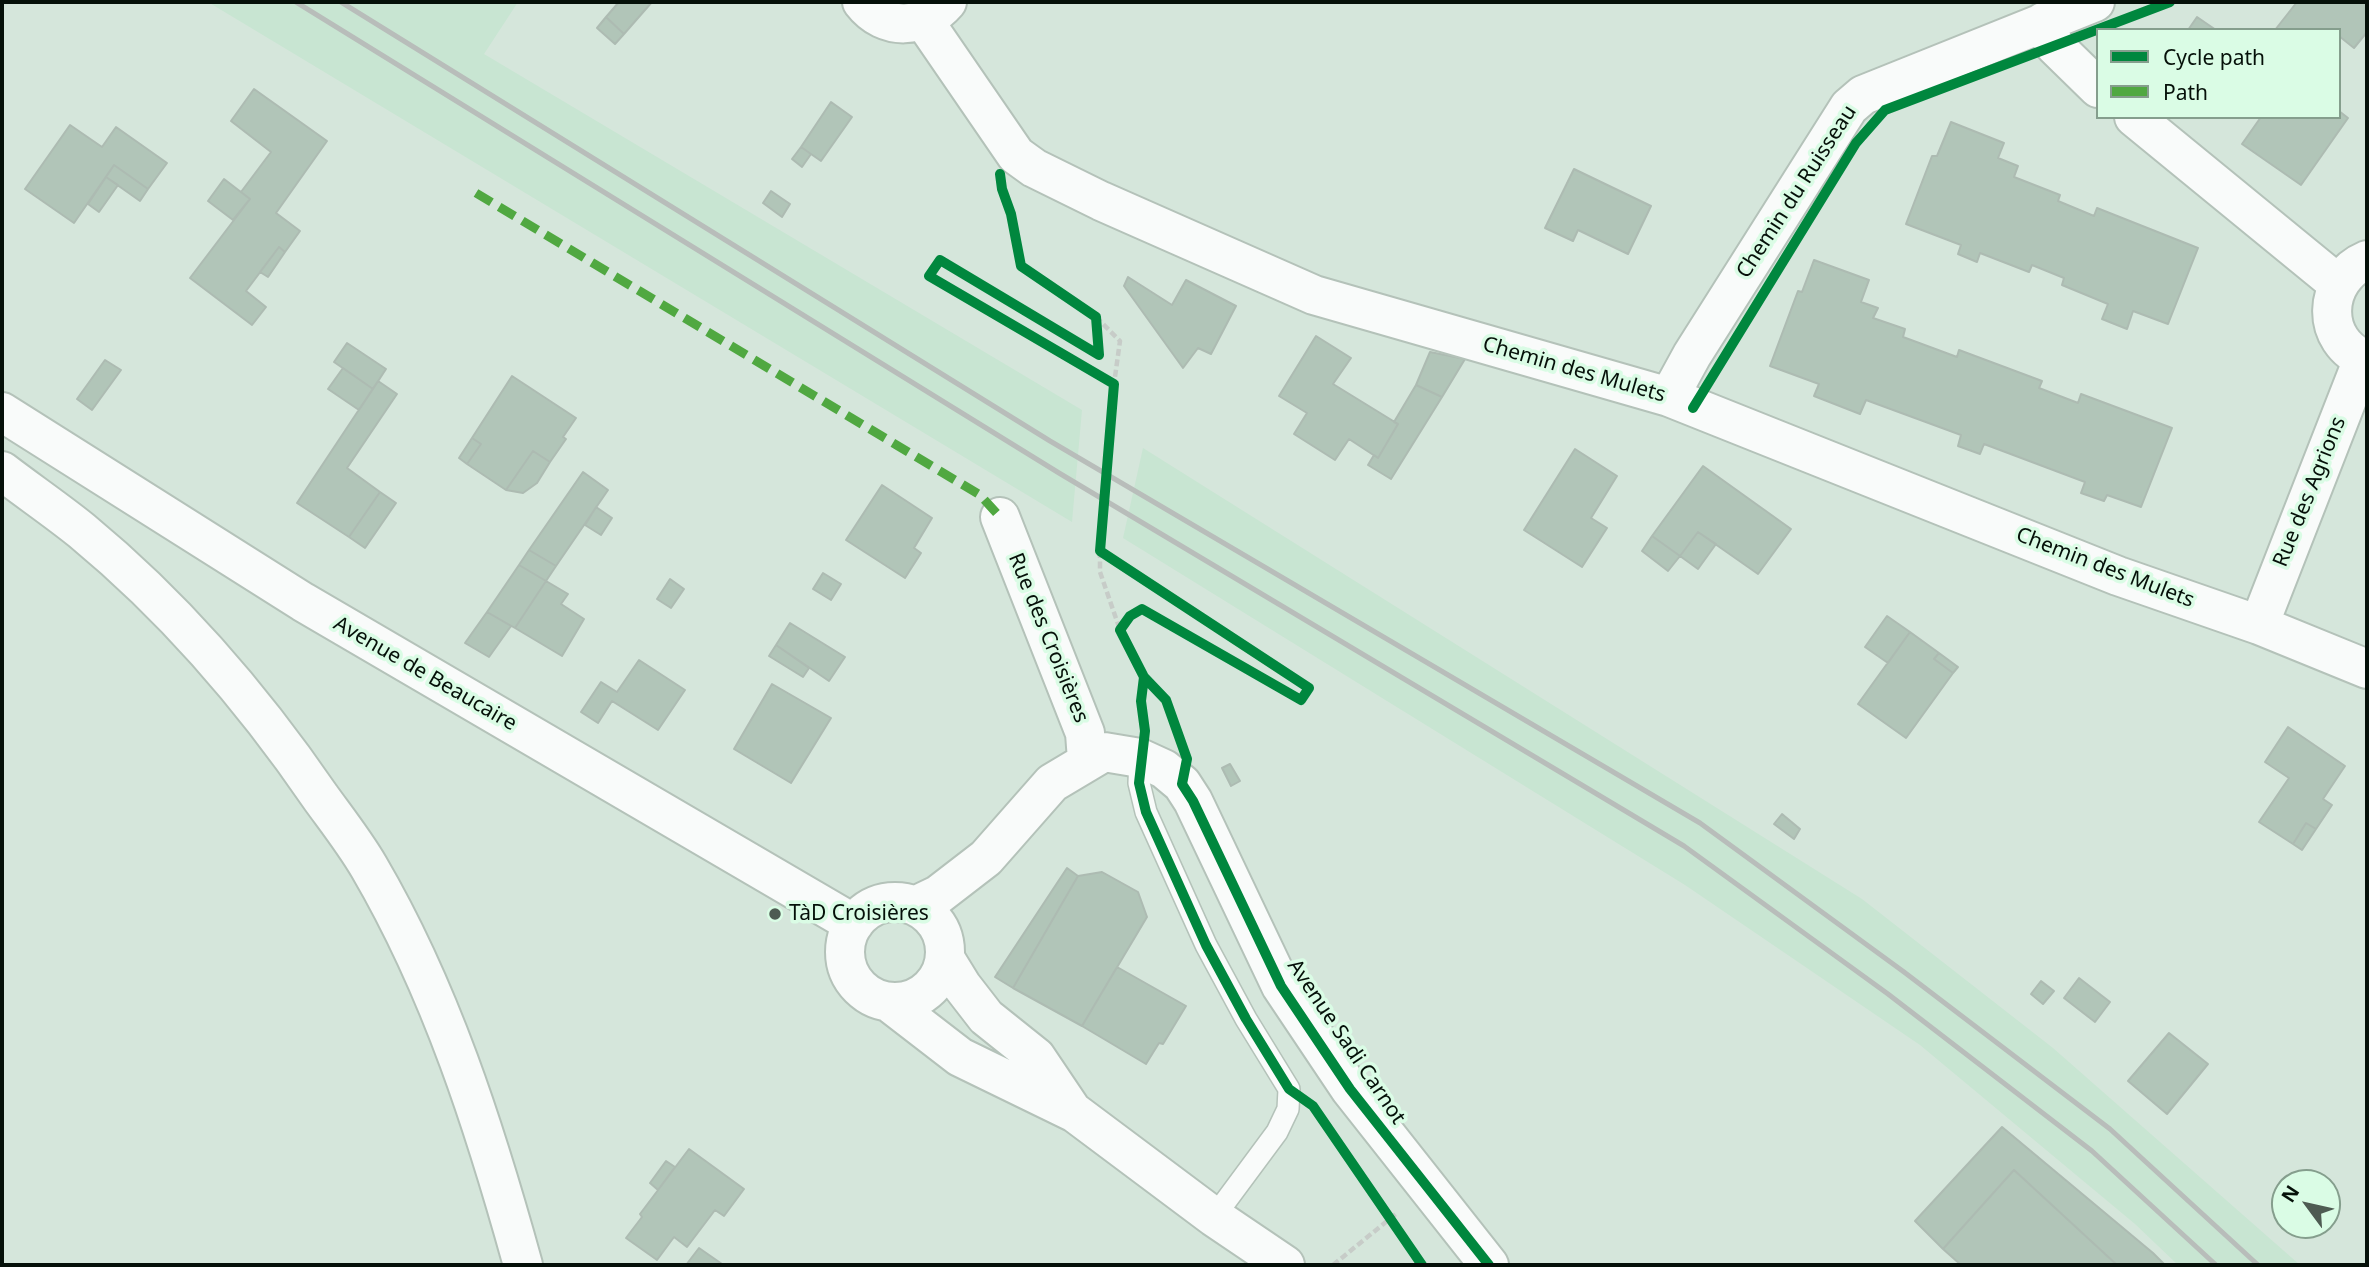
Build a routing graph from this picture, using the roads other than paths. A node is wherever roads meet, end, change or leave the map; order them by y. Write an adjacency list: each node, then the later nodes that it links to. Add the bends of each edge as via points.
1 (862, 2): 3 (street, via 880,18 894,23 909,24)
2 (2095, 2): 4 (street, Chemin du Ruisseau)
3 (935, 11): 10 (street, Chemin des Mulets, via 996,130 1016,155 1034,168 1314,295)
4 (2043, 22): 5 (street, via 2055,46); 10 (street, Chemin du Ruisseau, via 1863,94 1849,107)
5 (2096, 86)
6 (2136, 119): 8 (street)
7 (2367, 260): 8 (street, via 2349,270)
8 (2338, 284): 9 (street, via 2332,301 2338,335)
9 (2365, 360): 14 (street, Rue des Agrions)
10 (1669, 397): 14 (street, Chemin des Mulets, via 2118,576)
11 (2, 412): 19 (street, Avenue de Beaucaire, via 303,602)
12 (2, 471): 24 (street, via 82,531 210,656 282,741 369,866 420,965 455,1051)
13 (1000, 517): 17 (street, Rue des Croisières, via 1085,733)
14 (2259, 625): 15 (street, Chemin des Mulets)
15 (2367, 669)
16 (1140, 758): 17 (street, Avenue Sadi Carnot, via 1104,752); 23 (lane, via 1139,783 1146,812 1206,945 1289,1089 1288,1109 1277,1132); 26 (street, Avenue Sadi Carnot, via 1182,784 1281,986 1350,1089)
17 (1087, 760): 18 (street, via 1052,783 986,858 938,895)
18 (915, 906): 19 (street, via 900,901 884,903 869,909); 20 (street, via 940,928)
19 (854, 924): 21 (street, via 845,948 852,979 869,995)
20 (946, 960): 21 (street, via 941,975 920,997); 22 (street, via 986,1017 1036,1057)
21 (890, 1003): 22 (street, via 960,1057)
22 (1074, 1114): 23 (street)
23 (1214, 1217): 25 (street)
24 (523, 1265)
25 (1285, 1265)
26 (1489, 1265)

